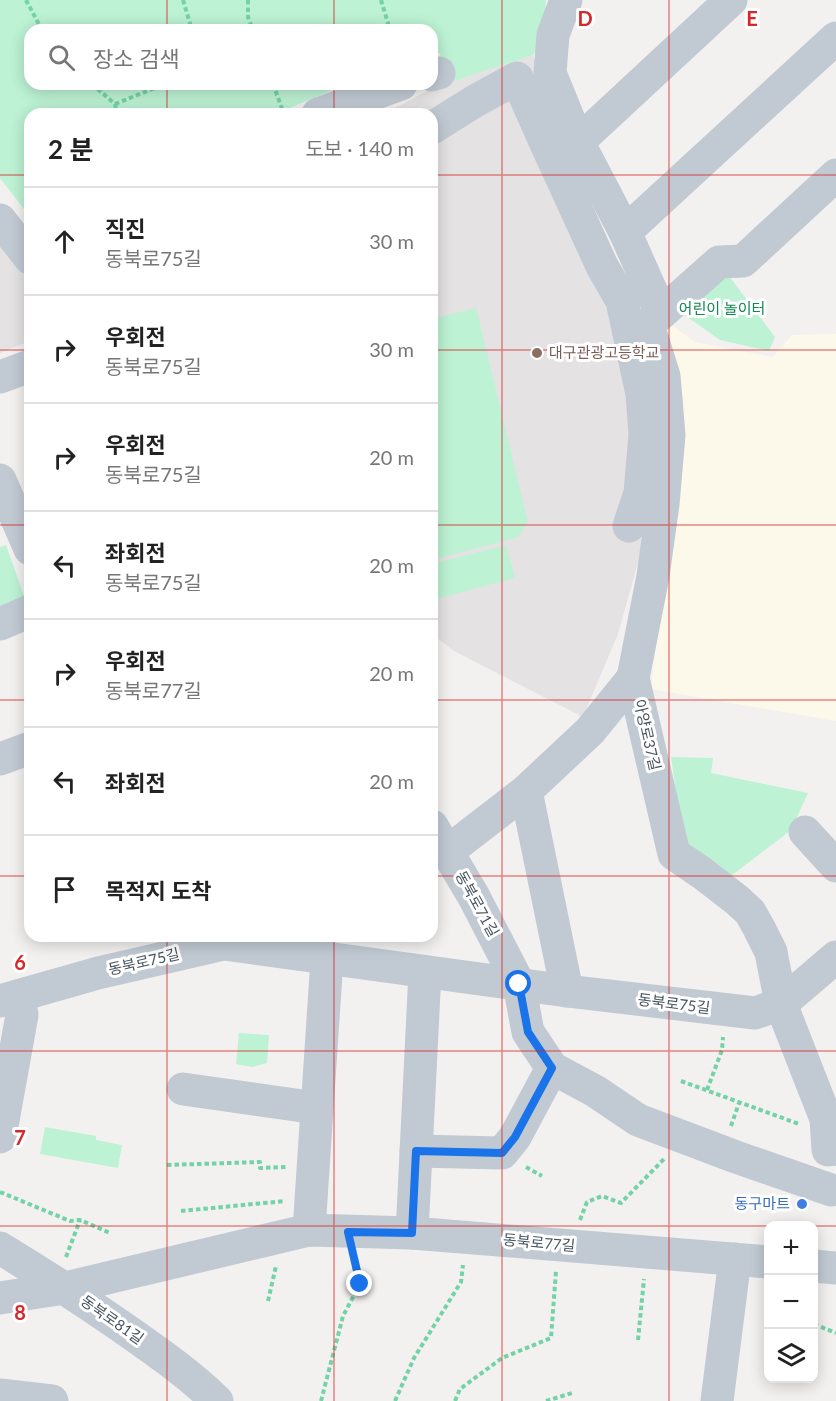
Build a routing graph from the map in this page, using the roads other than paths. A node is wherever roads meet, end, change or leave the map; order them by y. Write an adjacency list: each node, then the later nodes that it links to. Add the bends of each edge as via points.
1 (566, 0): 7 (street, via 553,35 550,73)
2 (731, 0): 7 (street)
3 (836, 38): 10 (street)
4 (384, 90): 5 (street)
5 (335, 108)
6 (438, 124): 16 (street, via 517,78 602,266 622,301 642,394 645,434 640,493)
7 (578, 142): 10 (street)
8 (836, 175): 12 (street, via 743,261 719,262)
9 (0, 220): 11 (street)
10 (625, 232): 12 (street)
11 (24, 250)
12 (654, 319): 20 (street, via 669,435 653,576)
13 (24, 368): 14 (street)
14 (0, 377)
15 (0, 480): 17 (street)
16 (629, 526)
17 (17, 539)
18 (24, 614): 19 (street)
19 (0, 624)
20 (633, 678): 23 (street, 아양로37길, via 590,731); 33 (street, 아양로37길, via 674,854 750,912 771,952)
21 (24, 750): 22 (street)
22 (0, 759)
23 (526, 791): 25 (street, 아양로37길); 31 (street)
24 (805, 832): 26 (street)
25 (440, 839): 30 (street, 동북로71길)
26 (836, 866)
27 (836, 957): 33 (street)
28 (327, 959): 29 (street, 동북로75길); 32 (street, 동북로75길, via 224,944 98,973); 36 (street)
29 (425, 972): 30 (street, 동북로75길); 39 (street)
30 (519, 984): 31 (street, 동북로75길); 34 (street, via 528,1032)
31 (567, 991): 33 (street, 동북로75길, via 755,1013)
32 (9, 999): 37 (street, via 22,1015)
33 (781, 1004): 38 (street, 아양로37길)
34 (552, 1068): 39 (street, via 515,1137 502,1153); 40 (street, via 638,1120)
35 (183, 1089): 36 (street)
36 (317, 1108): 41 (street)
37 (0, 1137)
38 (830, 1139): 40 (street, 아양로37길)
39 (416, 1151): 42 (street)
40 (834, 1197)
41 (309, 1230): 42 (street, 동북로77길); 48 (street, 동북로77길)
42 (412, 1233): 44 (street, 동북로77길)
43 (0, 1248): 48 (street, 동북로81길)
44 (735, 1259): 45 (street, 동북로77길); 53 (street)
45 (764, 1262)
46 (818, 1266): 47 (street)
47 (836, 1268)
48 (61, 1285): 49 (street, 동북로77길); 52 (street, 동북로81길, via 157,1352)
49 (0, 1298)
50 (0, 1395): 51 (street)
51 (52, 1401)
52 (217, 1401)
53 (717, 1401)

